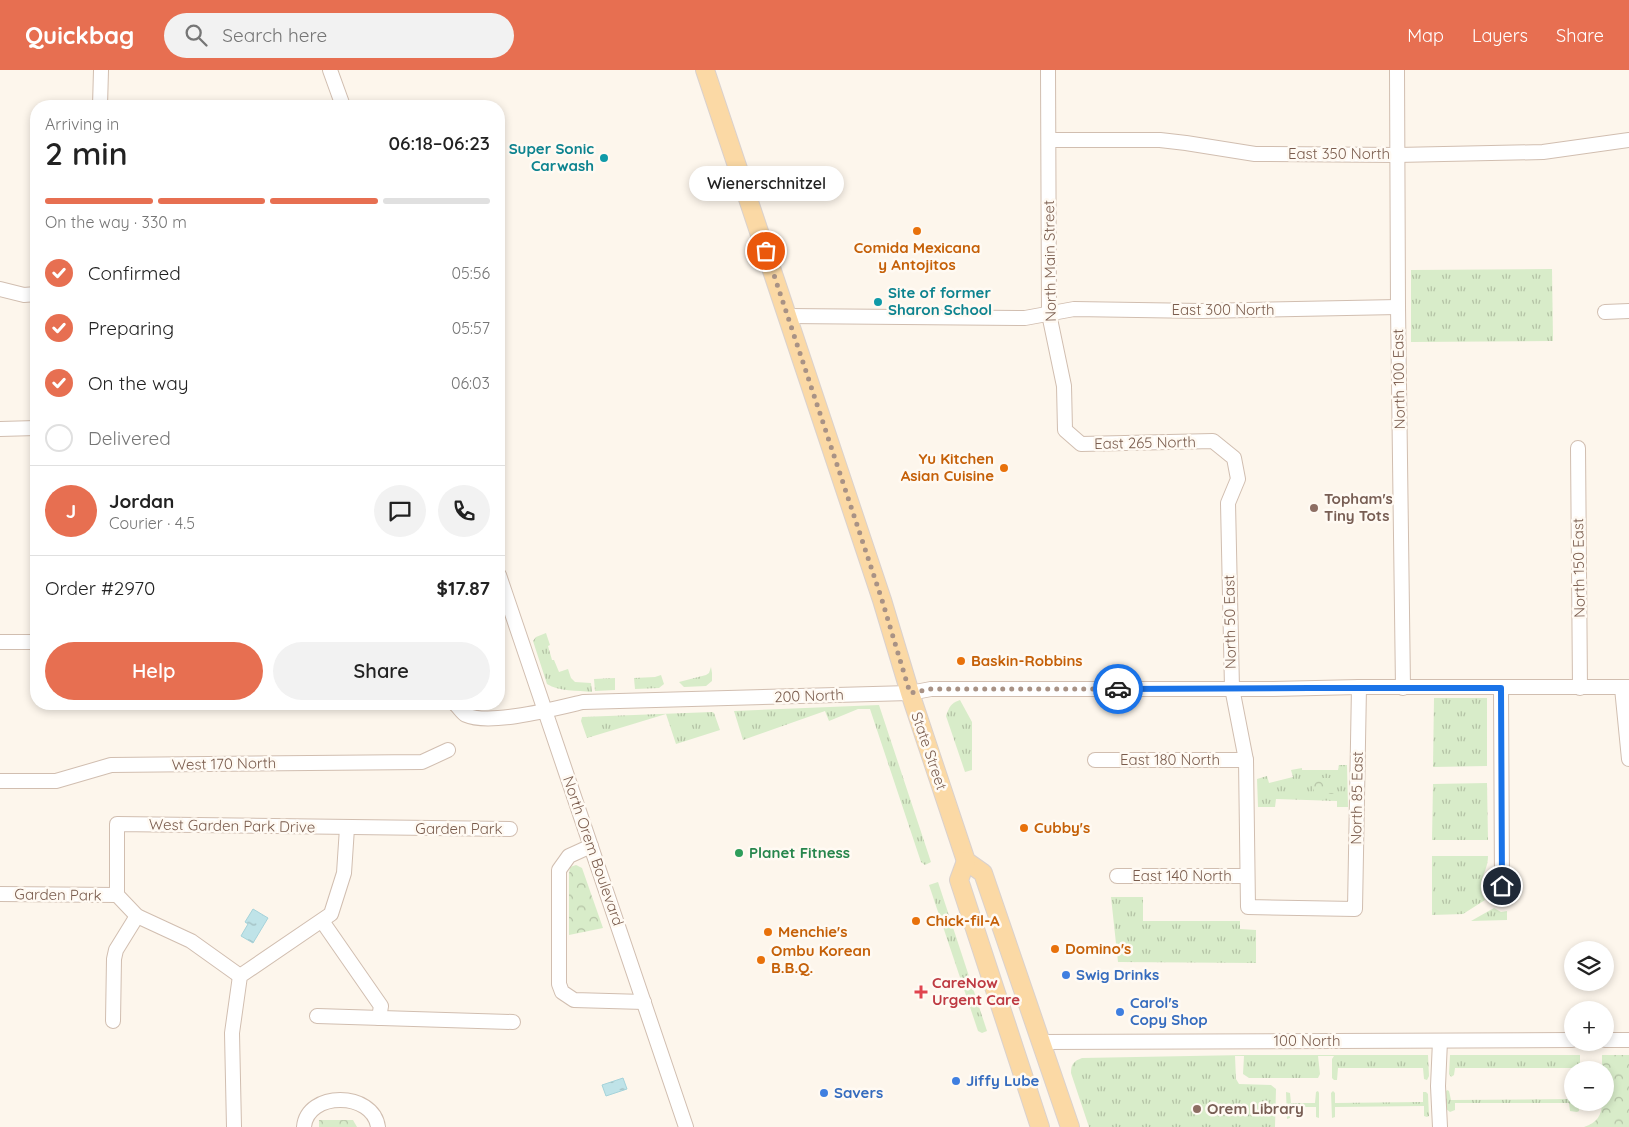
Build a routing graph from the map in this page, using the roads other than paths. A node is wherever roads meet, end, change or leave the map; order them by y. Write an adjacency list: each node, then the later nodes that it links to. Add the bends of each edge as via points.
1 (101, 70): 6 (street)
2 (330, 70): 7 (street)
3 (705, 70): 17 (main road, State Street)
4 (1048, 70): 8 (street, North Main Street)
5 (1397, 70): 10 (street, North 100 East)
6 (100, 100)
7 (340, 100)
8 (1049, 140): 10 (street, East 350 North, via 1160,140 1255,154); 16 (street, North Main Street)
9 (1629, 140): 10 (street, East 350 North, via 1543,152)
10 (1397, 155): 13 (street, North 100 East)
11 (0, 288): 12 (street)
12 (30, 294)
13 (1398, 308): 16 (street, East 300 North, via 1074,309); 28 (street, North 100 East)
14 (1629, 311): 15 (street)
15 (1605, 312)
16 (1049, 314): 17 (street, East 300 North, via 1025,318); 20 (street, North Main Street, via 1064,386 1065,430)
17 (787, 316): 32 (main road, State Street)
18 (30, 428): 19 (street)
19 (0, 429)
20 (1081, 444): 22 (street, East 265 North, via 1213,441)
21 (1578, 448): 30 (street, North 150 East)
22 (1234, 458): 27 (street, North 50 East, via 1238,479 1228,503)
23 (505, 593): 34 (street, North Orem Boulevard)
24 (0, 642): 25 (street)
25 (30, 642)
26 (1358, 687): 27 (street, 200 North); 28 (street, 200 North); 49 (street, North 85 East, via 1355,909)
27 (1232, 688): 32 (street, 200 North, via 931,689); 38 (street, North 50 East)
28 (1403, 688): 29 (street, 200 North)
29 (1501, 688): 30 (street, 200 North); 46 (street)
30 (1580, 688): 31 (street, 200 North)
31 (1626, 688): 36 (street)
32 (910, 693): 34 (street, 200 North, via 583,702); 43 (main road, State Street)
33 (460, 710): 34 (street, 200 North, via 476,718)
34 (544, 711): 42 (street, North Orem Boulevard)
35 (448, 750): 39 (street, West 170 North, via 422,762 111,765 56,781)
36 (1629, 759)
37 (1095, 760): 38 (street, East 180 North)
38 (1246, 760): 45 (street, North 50 East)
39 (0, 781)
40 (347, 828): 41 (street, Garden Park); 48 (street, West Garden Park Drive, via 117,824); 51 (street, via 344,873 331,914)
41 (510, 829)
42 (591, 846): 53 (street, North Orem Boulevard); 53 (street, via 569,856 559,870 559,984 562,992 574,1000)
43 (966, 861): 54 (main road, via 959,880); 63 (main road, via 983,873)
44 (1117, 876): 45 (street, East 140 North)
45 (1247, 876): 49 (street, North 50 East)
46 (1502, 886)
47 (0, 894): 48 (street, Garden Park)
48 (117, 895): 50 (street, Garden Park)
49 (1248, 907)
50 (137, 916): 52 (street, Garden Park, via 191,941); 57 (street, via 116,950)
51 (322, 921): 52 (street); 56 (street, via 381,1006)
52 (240, 976): 64 (street, via 232,1033)
53 (644, 1002): 67 (street, North Orem Boulevard)
54 (1000, 1005): 63 (main road, via 1016,1016 1020,1027); 68 (main road)
55 (317, 1016): 56 (street)
56 (379, 1018): 58 (street)
57 (113, 1021)
58 (512, 1022)
59 (1564, 1040): 62 (street, 100 North)
60 (1614, 1040): 61 (street)
61 (1629, 1040)
62 (1440, 1041): 63 (street, 100 North); 70 (street)
63 (1041, 1042): 69 (main road)
64 (234, 1127)
65 (304, 1127): 66 (street, via 315,1108 333,1100 346,1099 366,1108)
66 (378, 1127)
67 (686, 1127)
68 (1040, 1127)
69 (1070, 1127)
70 (1440, 1127)

